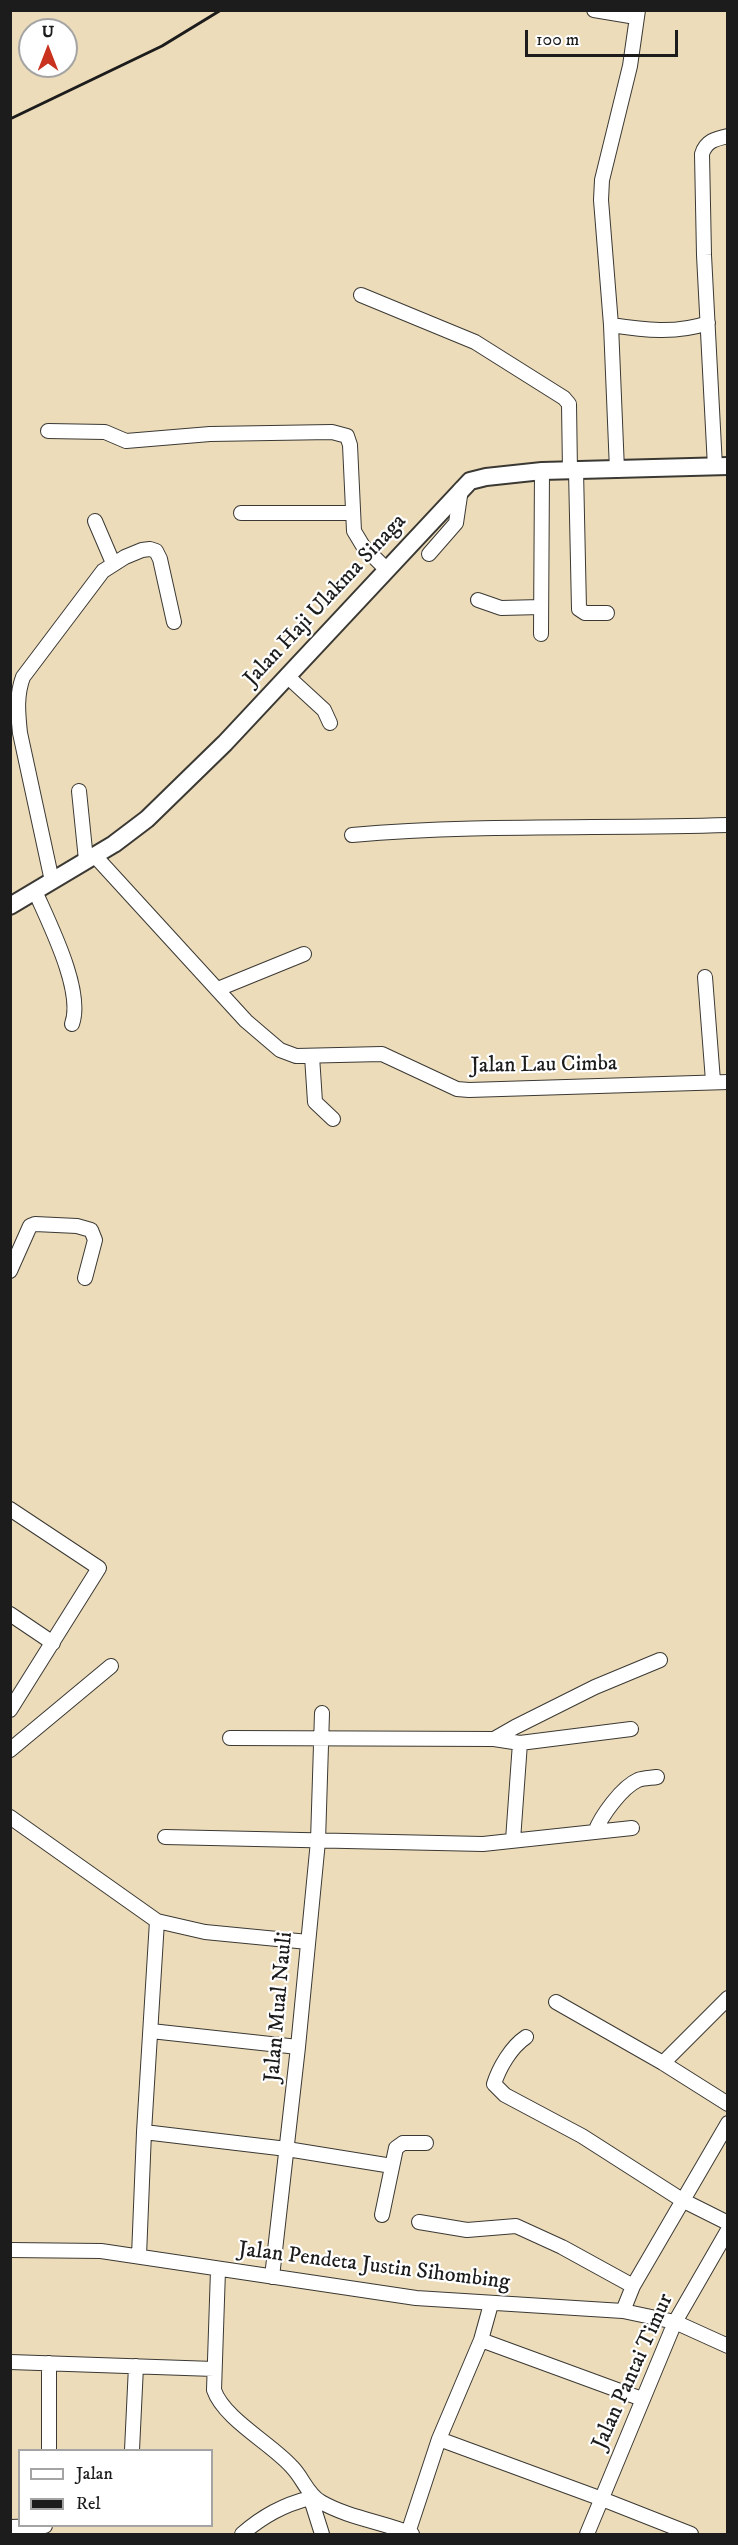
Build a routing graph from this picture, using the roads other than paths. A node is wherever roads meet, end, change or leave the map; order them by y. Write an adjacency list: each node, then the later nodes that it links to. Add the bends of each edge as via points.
1 (594, 10): 2 (street)
2 (637, 14): 6 (street, via 630,66 602,180)
3 (728, 136): 5 (street, via 712,140 704,146 702,154)
4 (361, 295): 9 (street, via 474,342 564,398 569,404)
5 (708, 322): 6 (street, via 668,330); 8 (street)
6 (611, 325): 10 (street)
7 (48, 431): 14 (street, via 105,432 126,441 210,434 343,434 350,445)
8 (721, 466): 10 (main road, Jalan Haji Ulakma Sinaga)
9 (573, 470): 10 (main road, Jalan Haji Ulakma Sinaga); 11 (main road, Jalan Haji Ulakma Sinaga); 21 (street, via 579,609 585,613)
10 (617, 470)
11 (542, 471): 12 (main road, Jalan Haji Ulakma Sinaga, via 486,477 470,481); 20 (street)
12 (461, 489): 16 (street, via 456,523); 18 (main road, Jalan Haji Ulakma Sinaga)
13 (241, 513): 14 (street)
14 (352, 513): 18 (street, via 357,537)
15 (95, 521): 17 (street)
16 (429, 554)
17 (113, 563): 22 (street, via 142,550 156,551); 30 (street, via 23,677 19,688 20,733)
18 (386, 569): 24 (main road, Jalan Haji Ulakma Sinaga)
19 (478, 600): 20 (street, via 501,608)
20 (542, 607): 23 (street)
21 (607, 613)
22 (174, 622)
23 (542, 634)
24 (287, 676): 25 (street, via 324,710); 29 (main road, Jalan Haji Ulakma Sinaga, via 225,744 147,819)
25 (330, 723)
26 (79, 791): 29 (street)
27 (728, 825): 28 (street, via 592,829 513,826)
28 (352, 835)
29 (90, 858): 30 (main road, Jalan Haji Ulakma Sinaga); 35 (street, Jalan Lau Cimba)
30 (52, 881): 31 (main road, Jalan Haji Ulakma Sinaga)
31 (35, 891): 32 (main road, Jalan Haji Ulakma Sinaga); 36 (street, via 63,954 76,1007)
32 (10, 906)
33 (304, 954): 35 (street)
34 (705, 977): 38 (street)
35 (218, 989): 37 (street, Jalan Lau Cimba, via 246,1021 280,1050)
36 (72, 1024)
37 (312, 1056): 38 (street, Jalan Lau Cimba, via 382,1054 457,1089 469,1090); 40 (street, via 315,1102)
38 (713, 1081): 39 (street, Jalan Lau Cimba)
39 (728, 1082)
40 (333, 1119)
41 (10, 1271): 42 (street, via 27,1231 35,1224 76,1226 91,1230 95,1240)
42 (85, 1278)
43 (10, 1509): 45 (street, via 99,1569)
44 (10, 1614): 45 (street)
45 (53, 1643): 48 (street)
46 (660, 1660): 52 (street, via 595,1687)
47 (111, 1666): 55 (street)
48 (11, 1710)
49 (322, 1713): 53 (street, Jalan Mual Nauli)
50 (631, 1729): 54 (street)
51 (230, 1738): 53 (street)
52 (495, 1739): 53 (street); 54 (street)
53 (321, 1740): 62 (street, Jalan Mual Nauli)
54 (520, 1743): 61 (street)
55 (10, 1750)
56 (657, 1777): 59 (street, via 638,1780 627,1788 599,1819)
57 (10, 1817): 63 (street)
58 (632, 1828): 59 (street)
59 (595, 1832): 61 (street)
60 (165, 1837): 62 (street)
61 (513, 1840): 62 (street, via 483,1844)
62 (318, 1841): 64 (street, Jalan Mual Nauli)
63 (157, 1921): 64 (street, via 205,1932); 67 (street)
64 (308, 1942): 69 (street, Jalan Mual Nauli)
65 (728, 1998): 70 (street)
66 (556, 2002): 70 (street)
67 (151, 2031): 69 (street); 73 (street)
68 (526, 2037): 77 (street, via 508,2057 496,2080 497,2088)
69 (298, 2047): 75 (street, Jalan Mual Nauli)
70 (663, 2063): 71 (street)
71 (728, 2104)
72 (728, 2123): 77 (street)
73 (144, 2132): 75 (street); 83 (street)
74 (426, 2143): 76 (street, via 399,2145)
75 (287, 2149): 76 (street); 85 (street, Jalan Mual Nauli)
76 (392, 2166): 78 (street)
77 (682, 2200): 80 (street); 86 (street)
78 (382, 2215)
79 (418, 2222): 86 (street, via 467,2230 516,2226)
80 (728, 2223)
81 (728, 2230): 89 (street, Jalan Pantai Timur)
82 (10, 2250): 83 (street, Jalan Pendeta Justin Sihombing, via 101,2251)
83 (139, 2256): 84 (street, Jalan Pendeta Justin Sihombing)
84 (218, 2270): 85 (street, Jalan Pendeta Justin Sihombing); 95 (street)
85 (272, 2277): 87 (street, Jalan Pendeta Justin Sihombing, via 416,2298)
86 (633, 2286): 88 (street)
87 (491, 2304): 88 (street, Jalan Pendeta Justin Sihombing); 90 (street)
88 (623, 2311): 89 (street, Jalan Pendeta Justin Sihombing)
89 (675, 2322): 91 (street, Jalan Pendeta Justin Sihombing); 96 (street, Jalan Pantai Timur)
90 (481, 2340): 96 (street); 97 (street)
91 (728, 2346)
92 (10, 2362): 93 (street)
93 (49, 2363): 94 (street); 98 (street)
94 (136, 2366): 95 (street); 99 (street)
95 (214, 2369): 100 (street, via 214,2390 220,2401 292,2466)
96 (642, 2399): 101 (street, Jalan Pantai Timur)
97 (439, 2439): 101 (street); 102 (street)
98 (49, 2449)
99 (132, 2449)
100 (309, 2495): 102 (street, via 350,2515); 103 (street, via 279,2508); 104 (street)
101 (602, 2499): 105 (street, Jalan Pantai Timur); 106 (street)
102 (410, 2534)
103 (242, 2535)
104 (322, 2535)
105 (587, 2535)
106 (691, 2535)

